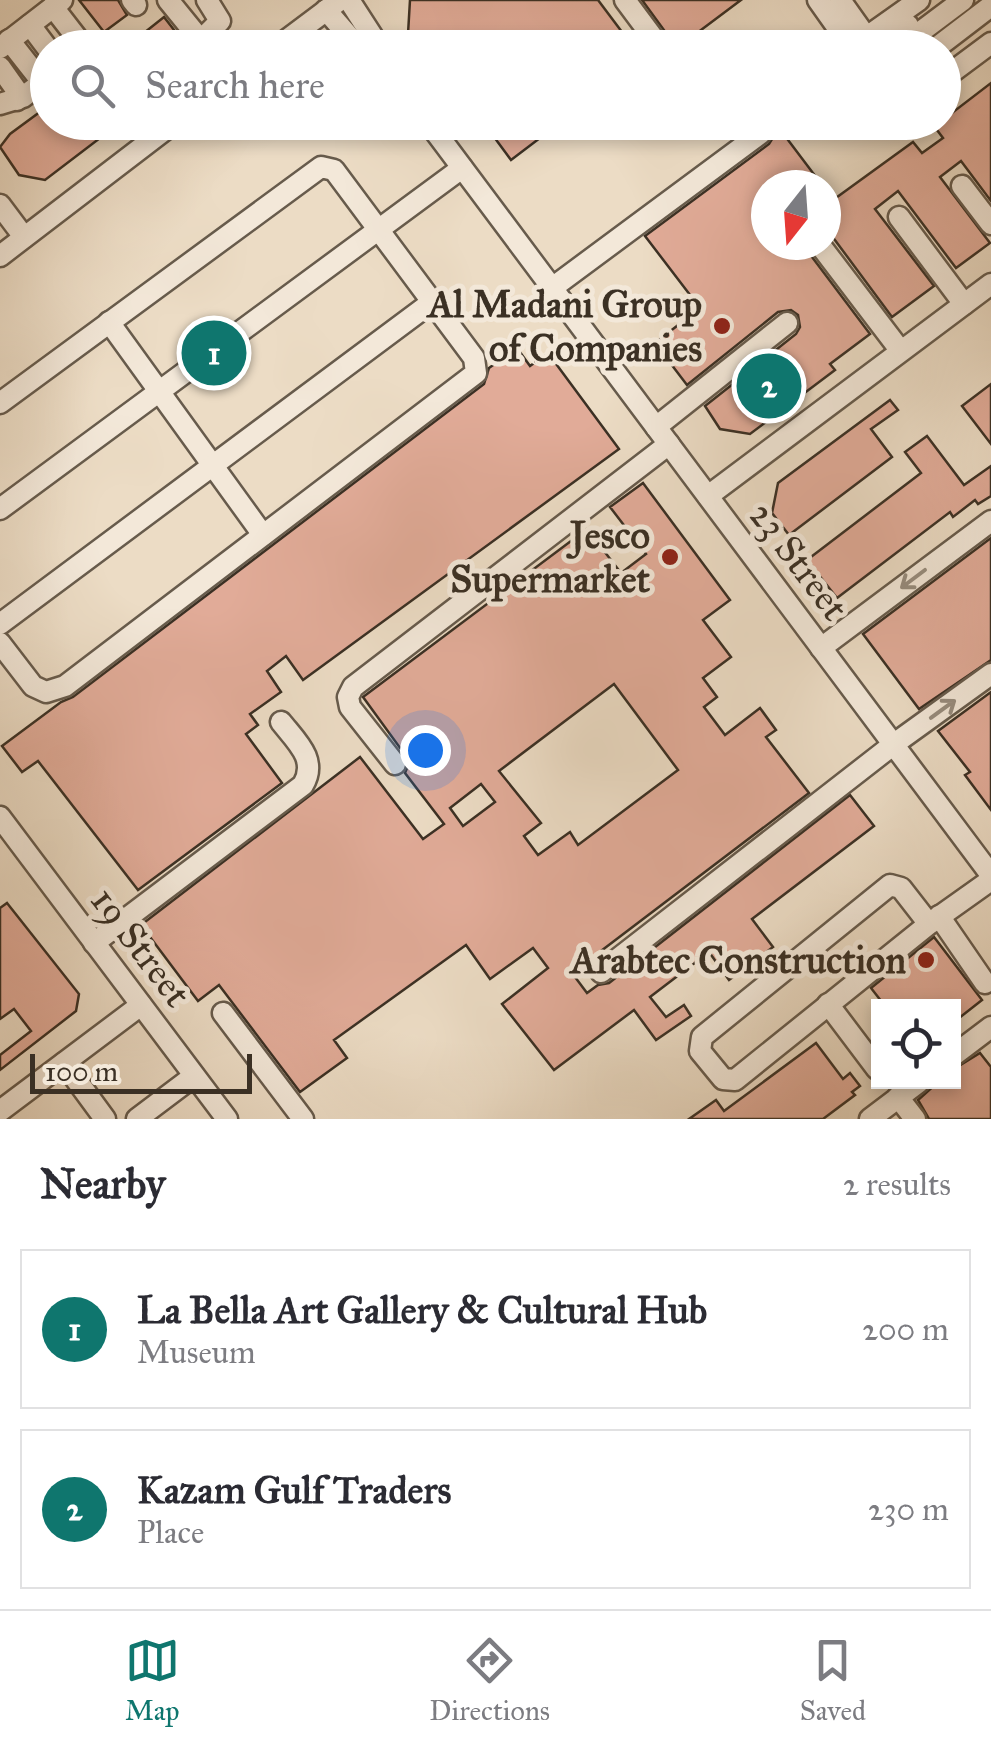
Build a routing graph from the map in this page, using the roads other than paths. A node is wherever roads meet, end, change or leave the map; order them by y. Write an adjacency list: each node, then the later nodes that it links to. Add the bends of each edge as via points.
1 (168, 0): 16 (street)
2 (207, 0): 17 (street, via 220,20)
3 (349, 0): 20 (street)
4 (625, 0): 21 (street)
5 (818, 0): 22 (street)
6 (840, 0): 23 (street)
7 (919, 0): 24 (street)
8 (942, 0): 25 (street)
9 (962, 0): 26 (street)
10 (58, 4): 13 (street); 15 (street)
11 (333, 5): 18 (street); 19 (street)
12 (981, 6): 27 (street)
13 (30, 25): 14 (street); 29 (street)
14 (34, 30)
15 (73, 30)
16 (193, 30)
17 (213, 30)
18 (300, 30)
19 (348, 30)
20 (368, 30)
21 (648, 30)
22 (840, 30)
23 (863, 30)
24 (887, 30)
25 (894, 30)
26 (923, 30)
27 (955, 30)
28 (991, 43): 30 (street)
29 (5, 44): 31 (street)
30 (961, 65)
31 (30, 66)
32 (0, 67): 33 (street, via 18,91)
33 (9, 102)
34 (152, 140): 43 (street)
35 (441, 140): 37 (street, 23 Street)
36 (752, 140): 47 (street)
37 (462, 168): 42 (street); 47 (street, 23 Street)
38 (962, 186): 41 (street)
39 (0, 206): 43 (street)
40 (899, 217): 49 (street)
41 (991, 224)
42 (378, 230): 48 (street); 50 (street, via 334,170 321,167); 53 (street)
43 (24, 237): 44 (street)
44 (0, 256)
45 (831, 260): 52 (street)
46 (991, 284): 49 (street)
47 (552, 288): 55 (street, 23 Street)
48 (432, 302): 56 (street); 60 (street, via 474,358 476,373)
49 (964, 304): 52 (street)
50 (109, 322): 53 (street); 54 (street)
51 (787, 323): 55 (street)
52 (900, 350): 57 (street)
53 (158, 392): 56 (street); 58 (street)
54 (0, 403)
55 (662, 436): 57 (street, 23 Street); 67 (street, via 353,687 350,708)
56 (214, 464): 60 (street); 61 (street)
57 (708, 496): 63 (street, 23 Street)
58 (0, 509)
59 (991, 521): 63 (street, one-way to 63)
60 (263, 535): 62 (street, via 65,686 46,692 33,686)
61 (0, 624)
62 (0, 643)
63 (821, 648): 66 (street, 23 Street)
64 (991, 674): 66 (street, one-way to 64)
65 (281, 722): 71 (street, via 307,755 302,785)
66 (894, 744): 69 (street, 23 Street); 72 (street)
67 (395, 764)
68 (0, 817): 71 (street, 19 Street)
69 (991, 877): 70 (street)
70 (934, 920): 73 (street); 74 (street); 74 (street, via 890,886 702,1037 700,1050 732,1082)
71 (94, 943): 75 (street, 19 Street)
72 (602, 972)
73 (985, 983)
74 (828, 1004): 79 (street)
75 (141, 1006): 80 (street); 81 (street, 19 Street)
76 (223, 1013): 88 (street)
77 (989, 1032): 78 (street)
78 (961, 1050)
79 (871, 1062)
80 (64, 1063): 84 (street); 85 (street)
81 (194, 1076): 86 (street); 87 (street, 19 Street)
82 (909, 1089): 83 (street)
83 (898, 1097): 89 (street); 90 (street)
84 (0, 1111)
85 (106, 1119)
86 (136, 1119)
87 (227, 1119)
88 (303, 1119)
89 (870, 1119)
90 (915, 1119)

